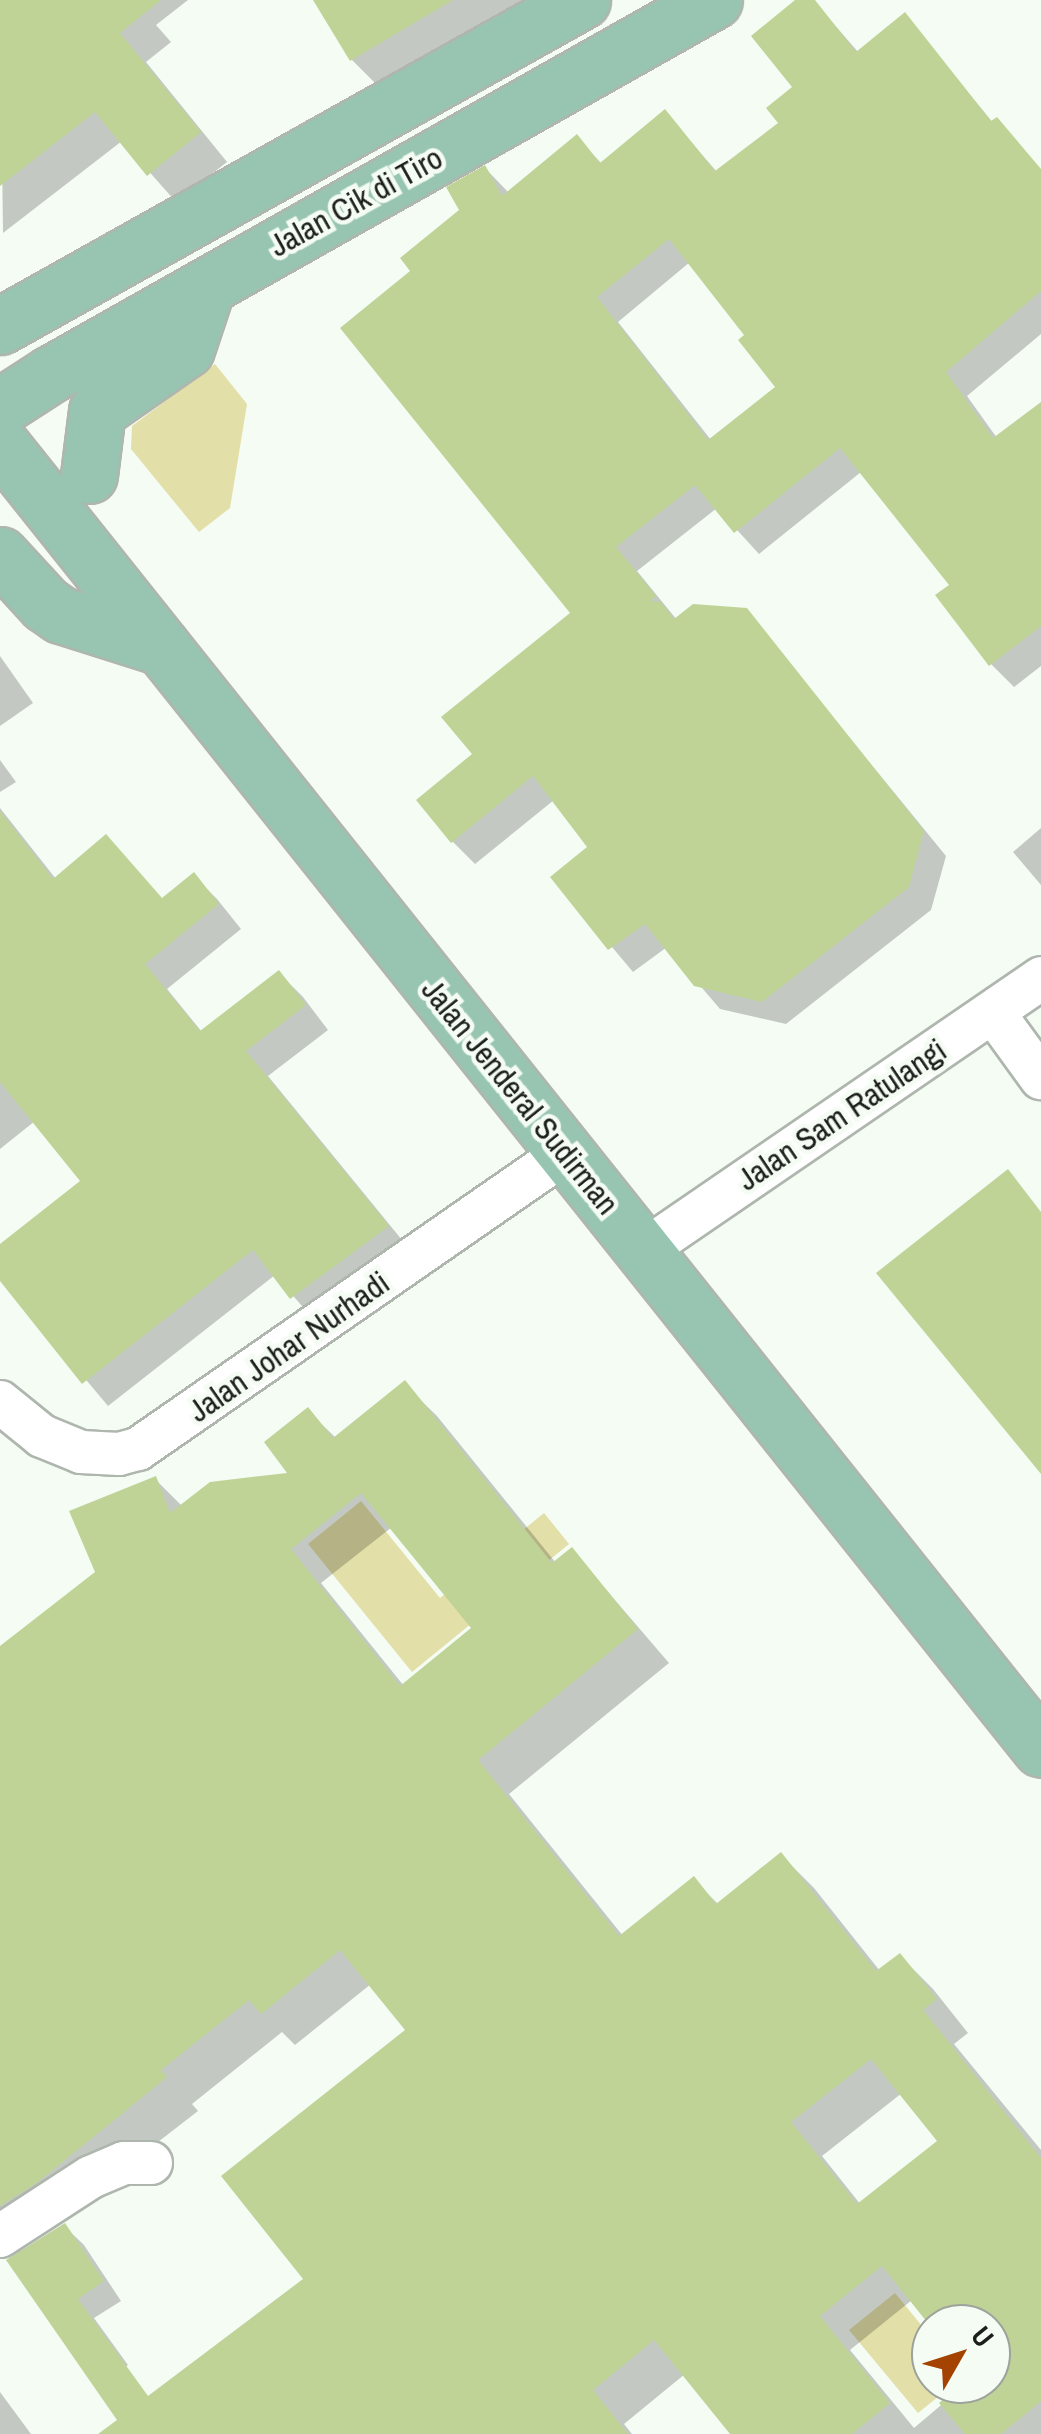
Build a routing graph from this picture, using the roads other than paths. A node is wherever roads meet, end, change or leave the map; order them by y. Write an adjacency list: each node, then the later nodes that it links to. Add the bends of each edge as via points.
1 (582, 0): 3 (main road, Jalan Cik di Tiro)
2 (714, 0): 5 (main road, Jalan Cik di Tiro)
3 (86, 279): 4 (main road); 6 (main road, Jalan Cik di Tiro)
4 (0, 280)
5 (207, 286): 7 (main road, Jalan Cik di Tiro); 9 (main road, via 186,349 97,411)
6 (0, 326)
7 (0, 408)
8 (0, 444): 11 (main road, Jalan Jenderal Sudirman)
9 (90, 474)
10 (0, 554): 11 (main road, via 61,615)
11 (162, 647): 15 (main road, Jalan Jenderal Sudirman)
12 (1041, 978): 13 (street, Jalan Sam Ratulangi)
13 (993, 1012): 14 (street); 16 (street, Jalan Sam Ratulangi)
14 (1041, 1078)
15 (565, 1152): 16 (main road, Jalan Jenderal Sudirman); 17 (street, Jalan Johar Nurhadi, via 138,1449 81,1452 42,1436)
16 (643, 1251): 18 (main road, Jalan Jenderal Sudirman)
17 (0, 1402)
18 (1041, 1749)
19 (151, 2163): 20 (street, via 124,2163 92,2176)
20 (0, 2236)

